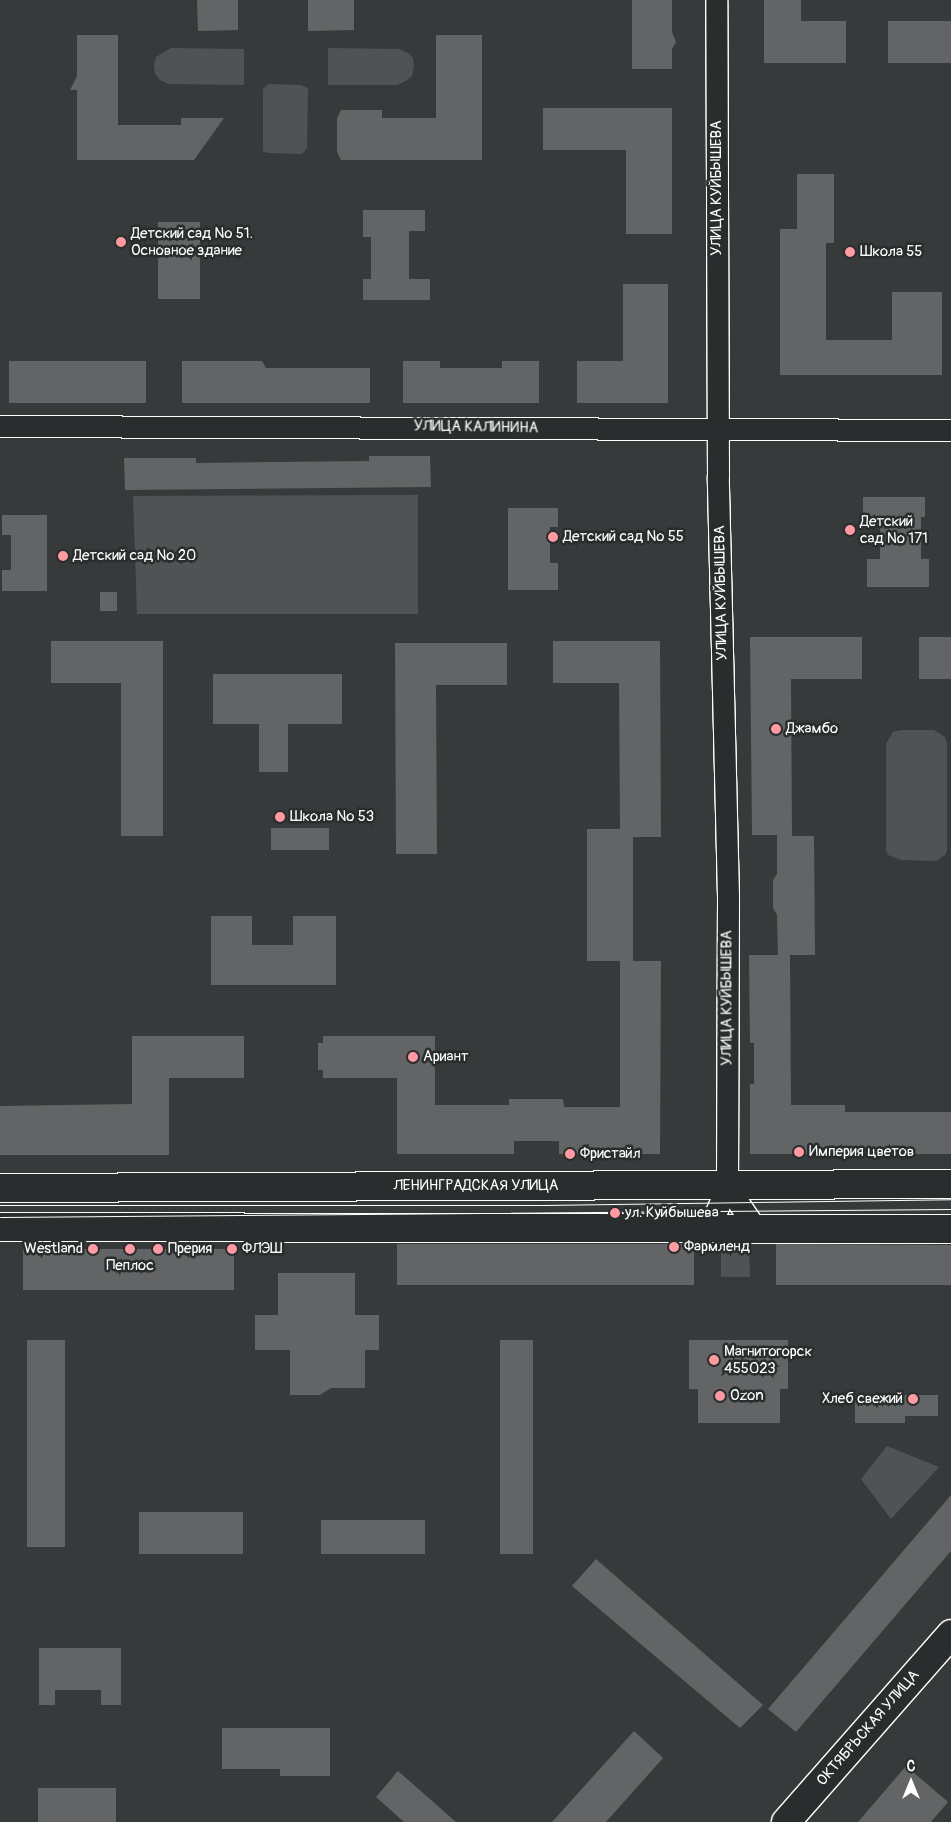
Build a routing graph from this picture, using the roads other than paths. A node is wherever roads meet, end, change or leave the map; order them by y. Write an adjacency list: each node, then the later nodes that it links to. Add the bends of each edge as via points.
1 (716, 0): 3 (street, УЛИЦА КУЙБЫШЕВА)
2 (0, 426): 3 (street, УЛИЦА КАЛИНИНА)
3 (719, 429): 4 (street, УЛИЦА КАЛИНИНА); 6 (street, УЛИЦА КУЙБЫШЕВА, via 728,896)
4 (951, 430)
5 (951, 1184): 6 (main road, ЛЕНИНГРАДСКАЯ УЛИЦА)
6 (727, 1186): 7 (main road, ЛЕНИНГРАДСКАЯ УЛИЦА); 9 (street, УЛИЦА КУЙБЫШЕВА); 10 (street)
7 (0, 1188)
8 (0, 1227): 9 (main road)
9 (709, 1229): 10 (main road)
10 (756, 1229): 11 (main road)
11 (951, 1229)
12 (951, 1634): 13 (main road, ОКТЯБРЬСКАЯ УЛИЦА)
13 (786, 1822)

